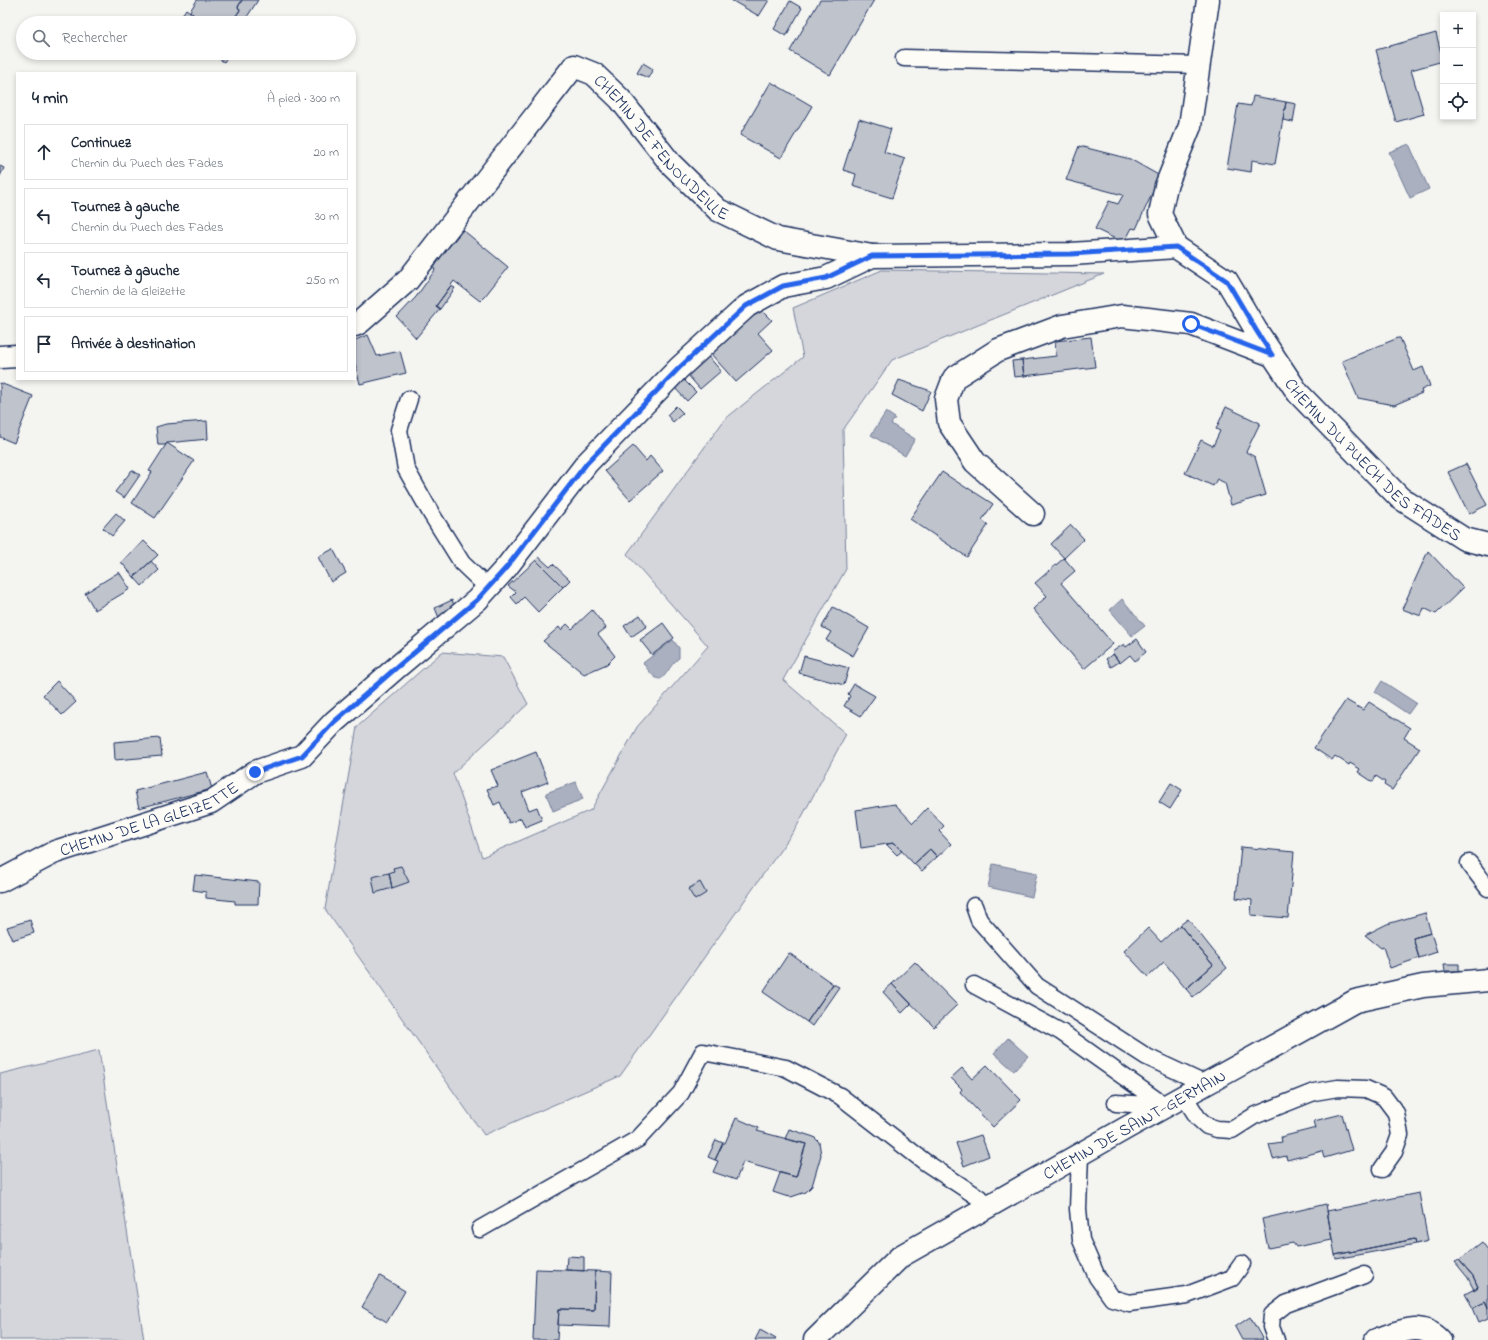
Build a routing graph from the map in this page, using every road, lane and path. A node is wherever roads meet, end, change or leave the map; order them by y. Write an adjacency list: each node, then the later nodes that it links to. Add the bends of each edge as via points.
1 (1208, 0): 3 (street)
2 (904, 58): 3 (lane)
3 (1199, 65): 4 (street, via 1190,126 1166,186 1160,214)
4 (1176, 247): 5 (street, CHEMIN DE LA GLEIZETTE, via 1071,254); 7 (street, CHEMIN DU PUECH DES FADES, via 1227,281)
5 (872, 256): 6 (street, CHEMIN DE FENOUDEILLE, via 778,239 718,210 670,163 620,99 594,74 574,66 408,280); 13 (street, CHEMIN DE LA GLEIZETTE, via 826,278 783,286 746,306 679,368 587,463)
6 (356, 324)
7 (1272, 355): 11 (street, via 1191,324 1122,316 1062,326 998,350 954,378 946,399 949,423 975,462); 12 (street, CHEMIN DU PUECH DES FADES, via 1298,393 1400,498 1464,539)
8 (16, 356): 9 (street)
9 (0, 357)
10 (409, 399): 13 (lane, via 399,430 406,469 462,563)
11 (1032, 514)
12 (1488, 545)
13 (488, 588): 15 (street, CHEMIN DE LA GLEIZETTE, via 334,722 302,756 255,772 211,802 55,852)
14 (1469, 863): 16 (lane)
15 (0, 881)
16 (1488, 888)
17 (974, 906): 20 (lane, via 979,920 1037,986 1147,1057)
18 (1488, 980): 20 (street, CHEMIN DE SAINT-GERMAIN, via 1423,986 1355,1001)
19 (974, 984): 23 (lane, via 1061,1032)
20 (1205, 1084): 21 (street, CHEMIN DE SAINT-GERMAIN)
21 (1184, 1096): 23 (street, CHEMIN DE SAINT-GERMAIN); 25 (lane, via 1198,1118 1207,1126 1232,1130 1254,1116 1314,1092 1338,1088 1366,1089 1384,1097 1396,1113 1400,1135 1394,1152)
22 (1116, 1102): 23 (lane)
23 (1165, 1106): 24 (street, CHEMIN DE SAINT-GERMAIN)
24 (1080, 1154): 26 (street, CHEMIN DE SAINT-GERMAIN); 28 (lane, via 1080,1240 1096,1277 1112,1298 1129,1304 1186,1295 1232,1278)
25 (1382, 1169)
26 (990, 1205): 27 (lane, via 926,1162 840,1096 786,1068 704,1052 681,1093 638,1139); 30 (street, CHEMIN DE SAINT-GERMAIN, via 901,1256)
27 (480, 1229)
28 (1242, 1264)
29 (1364, 1275): 31 (lane, via 1286,1304 1272,1315 1271,1327)
30 (814, 1340)
31 (1276, 1340)
32 (1376, 1340): 33 (street, via 1414,1328 1433,1333)
33 (1440, 1340)

